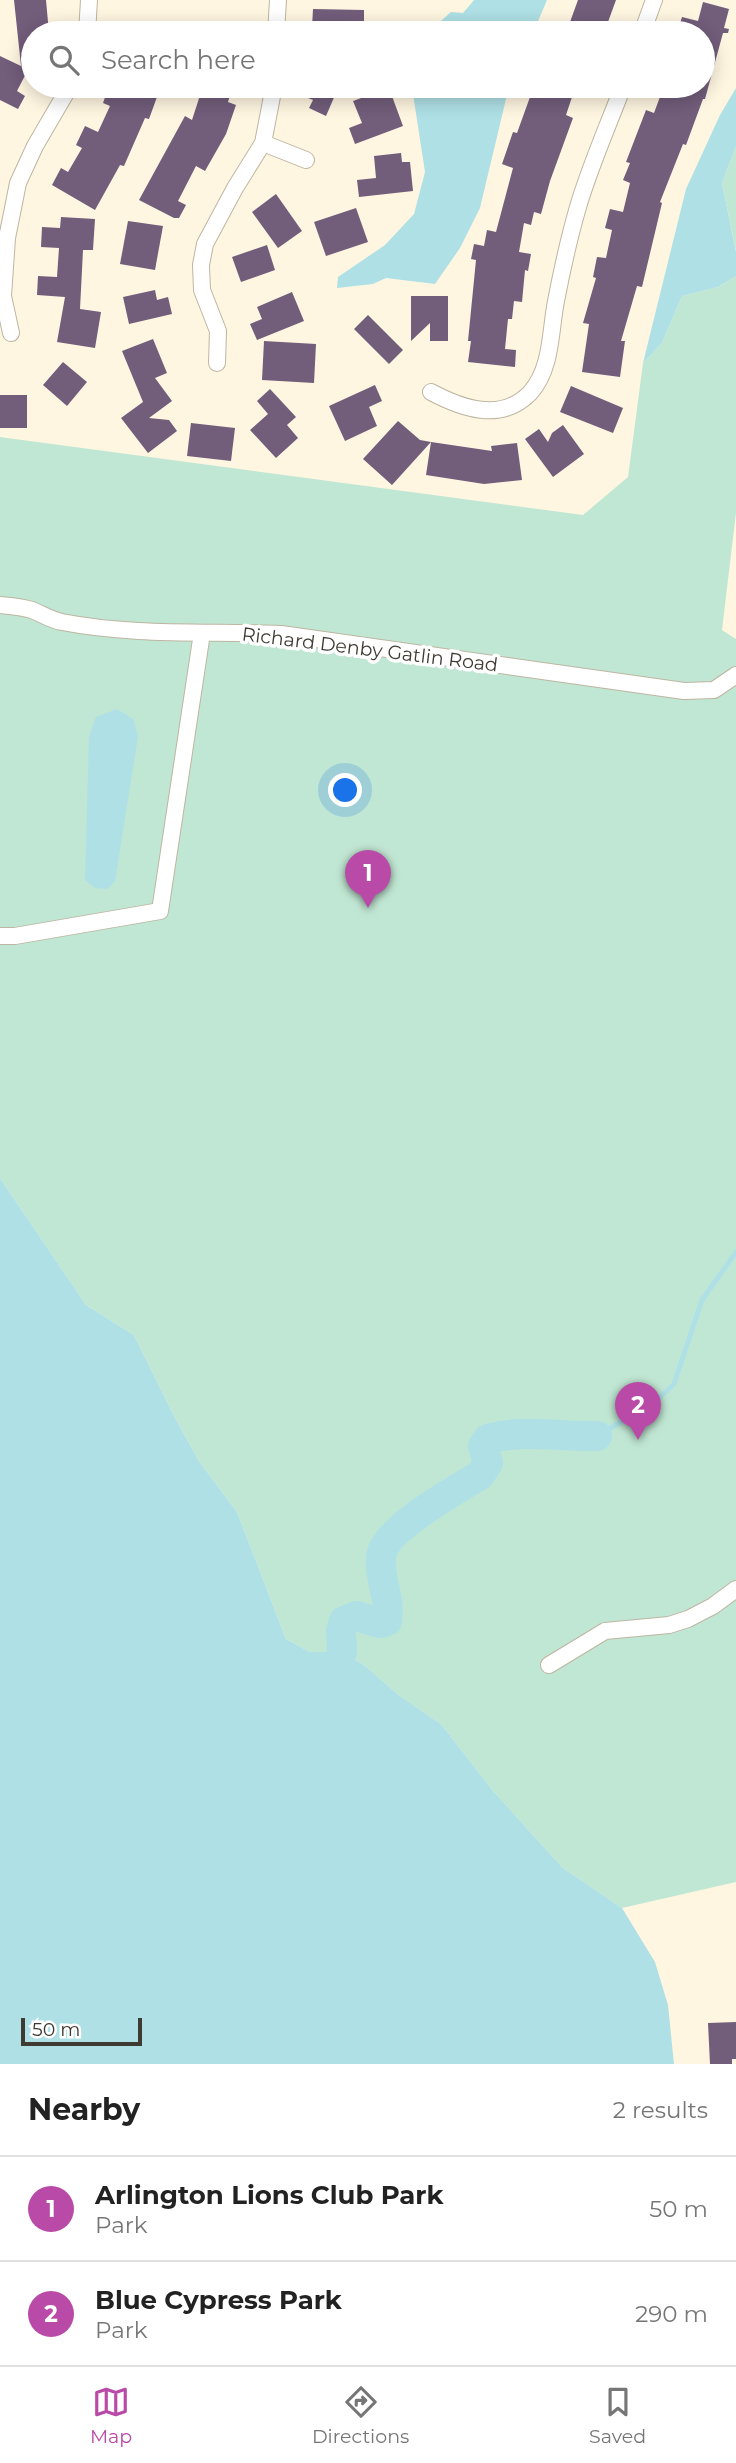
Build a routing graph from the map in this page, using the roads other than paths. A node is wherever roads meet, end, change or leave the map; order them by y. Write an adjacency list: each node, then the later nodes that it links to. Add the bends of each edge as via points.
1 (89, 0): 4 (street)
2 (278, 0): 5 (street)
3 (653, 0): 6 (street)
4 (88, 21)
5 (277, 21)
6 (646, 21)
7 (63, 98): 12 (street, via 18,183 7,238 3,296)
8 (272, 98): 10 (street)
9 (618, 98): 14 (street, via 578,206 539,380 512,405 480,411)
10 (263, 143): 11 (street); 13 (street, via 205,244 202,290 218,331)
11 (306, 160)
12 (11, 333)
13 (217, 363)
14 (430, 392)
15 (0, 605): 16 (street, Richard Denby Gatlin Road, via 29,609 59,622)
16 (202, 634): 17 (street, Richard Denby Gatlin Road, via 340,641 684,691 714,690); 18 (street, via 160,911)
17 (736, 675)
18 (0, 936)
19 (736, 1588): 20 (street, via 688,1619 605,1631)
20 (549, 1665)

